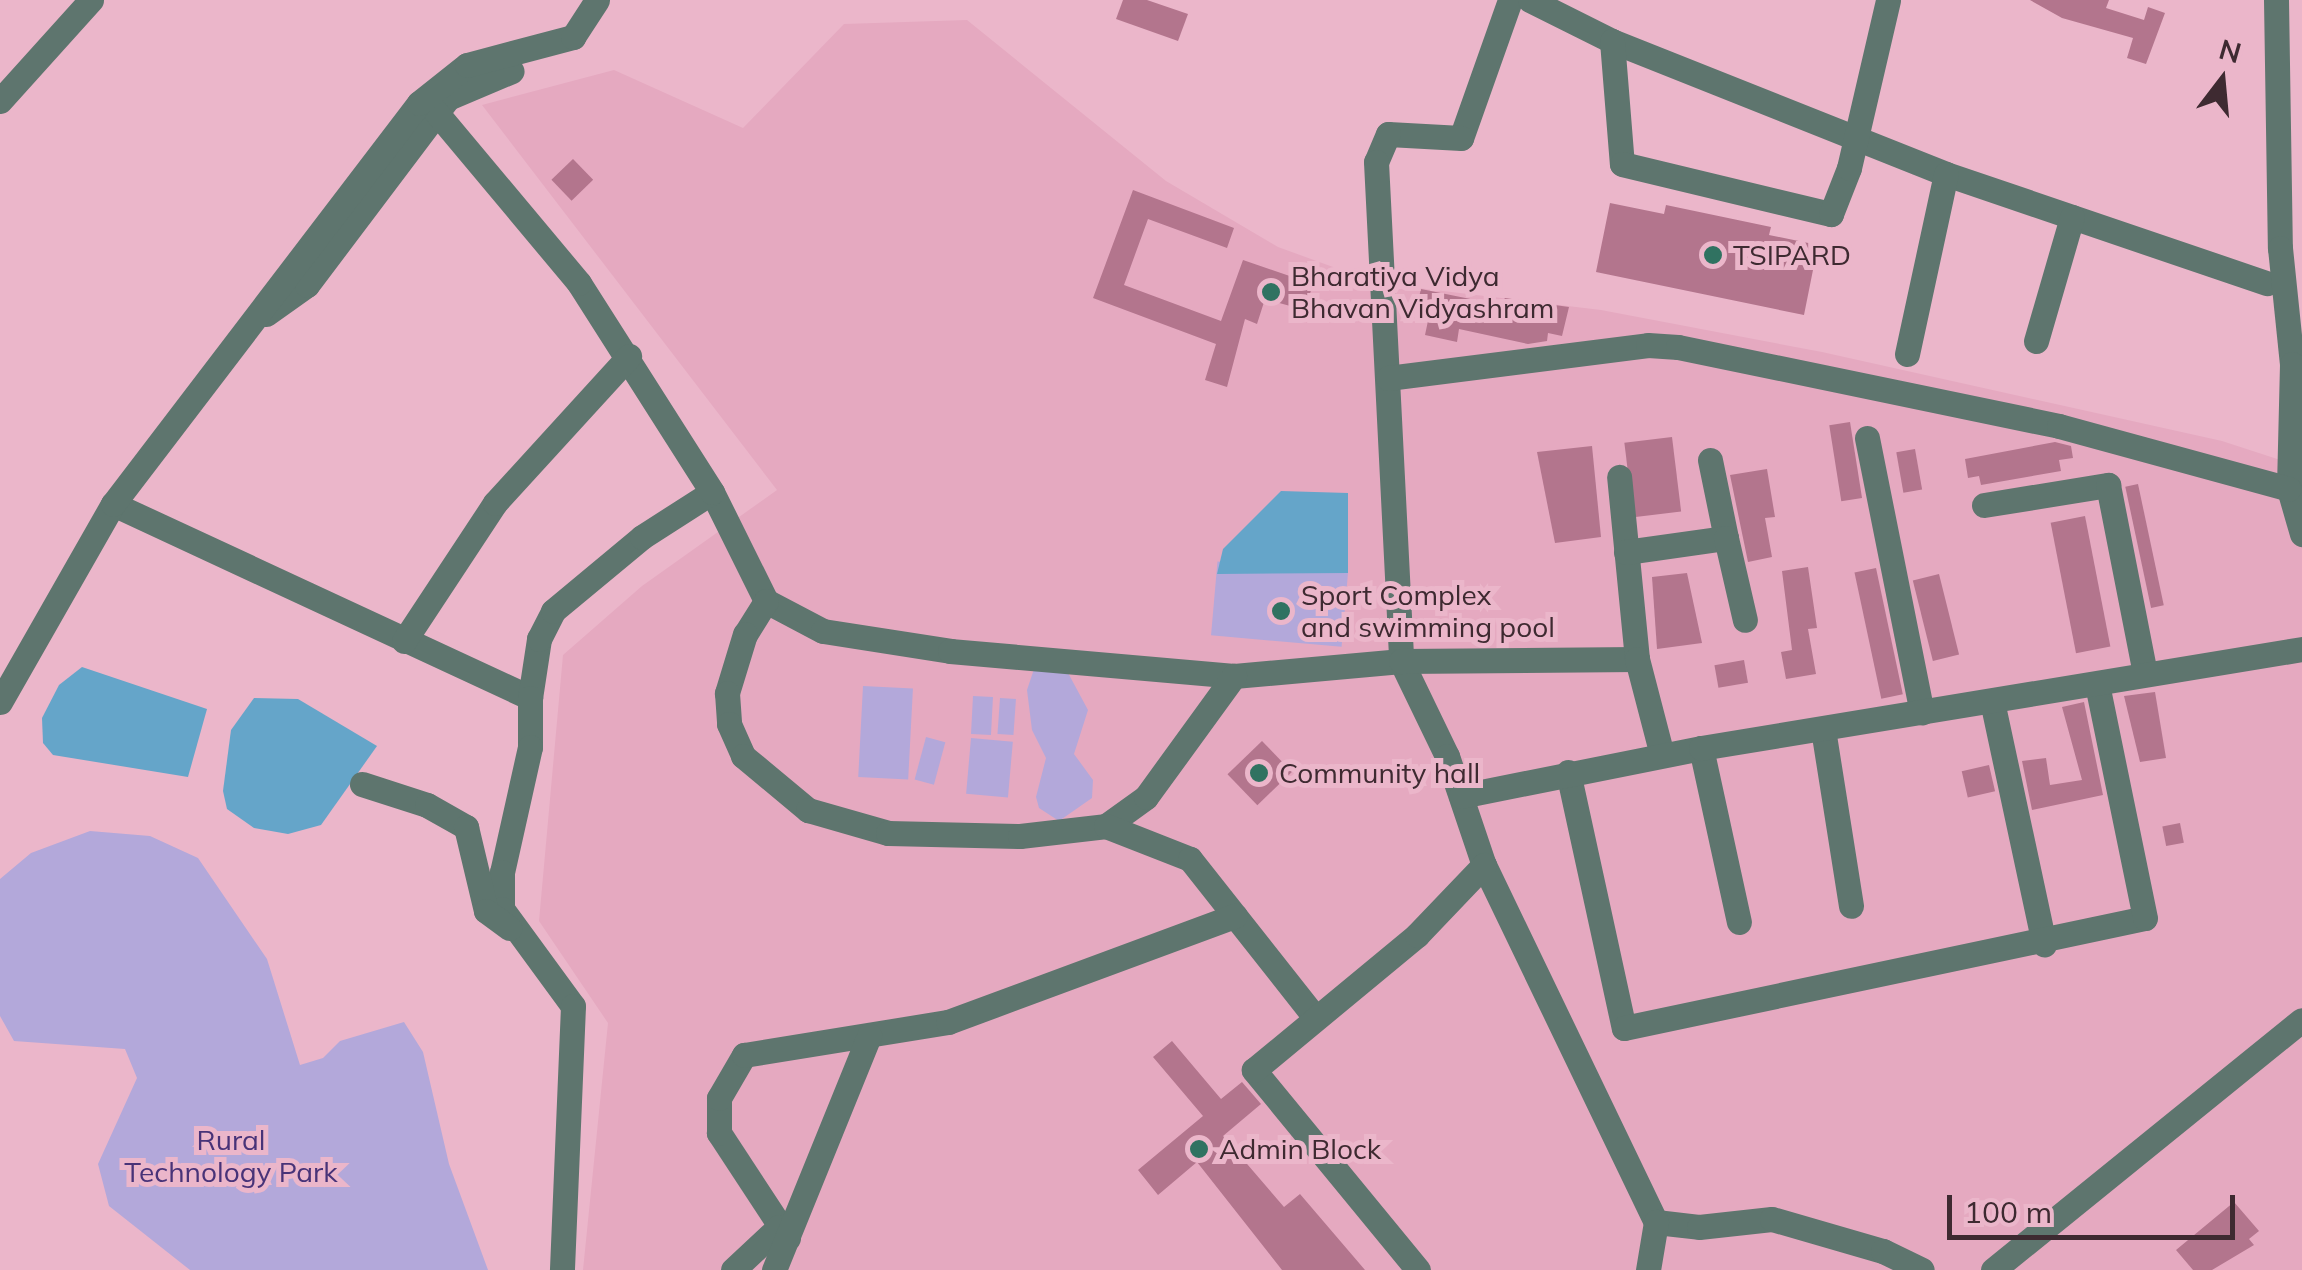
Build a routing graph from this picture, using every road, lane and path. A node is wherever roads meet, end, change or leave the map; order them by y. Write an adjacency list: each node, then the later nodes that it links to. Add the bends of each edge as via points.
1 (91, 0): 10 (street)
2 (614, 0): 8 (street)
3 (1510, 0): 22 (street, via 1461,138 1388,134 1376,162)
4 (1530, 0): 9 (street)
5 (1888, 0): 12 (street)
6 (2260, 0): 14 (street)
7 (2276, 0): 14 (street)
8 (594, 19): 11 (street, via 560,58 472,82); 17 (street, via 563,42 467,64 434,86)
9 (1612, 41): 12 (street); 12 (street, via 1622,164 1831,214 1849,168)
10 (0, 102)
11 (436, 112): 17 (street, via 307,286); 21 (street, via 579,283)
12 (1852, 133): 13 (street)
13 (1946, 174): 15 (street); 20 (street)
14 (2281, 188): 16 (street); 19 (street)
15 (2072, 217): 16 (street); 18 (street)
16 (2267, 283): 23 (street, via 2276,366)
17 (262, 317): 29 (street)
18 (2036, 341)
19 (2296, 342): 23 (street)
20 (1906, 354)
21 (629, 356): 28 (street); 36 (street, via 494,502)
22 (1388, 378): 27 (street, via 1648,345 1678,347 2058,426); 39 (street)
23 (2298, 392): 27 (street)
24 (1866, 438): 46 (street)
25 (1710, 460): 32 (street)
26 (1619, 476): 33 (street)
27 (2289, 489): 31 (street)
28 (712, 492): 34 (street); 43 (street, via 642,537 554,611 539,639)
29 (114, 504): 36 (street); 45 (street)
30 (1984, 505): 40 (street, via 2108,485)
31 (2302, 534)
32 (1726, 538): 33 (street); 35 (street)
33 (1626, 552): 38 (street)
34 (766, 602): 41 (street, via 823,630 907,646); 53 (street, via 732,665 729,724 742,756 808,810 888,832 1020,836)
35 (1745, 620)
36 (404, 641): 43 (street)
37 (2302, 649): 40 (street)
38 (1637, 660): 39 (street); 49 (street)
39 (1402, 661): 41 (street); 52 (street)
40 (2145, 673): 42 (street)
41 (1234, 676): 53 (street, via 1146,797)
42 (2097, 684): 44 (street); 59 (street, via 2145,918)
43 (530, 698): 58 (street, via 530,747 501,888 502,910)
44 (1992, 701): 46 (street); 59 (street)
45 (0, 702)
46 (1922, 712): 47 (street)
47 (1823, 729): 48 (street); 55 (street)
48 (1701, 748): 49 (street); 57 (street)
49 (1662, 755): 50 (street)
50 (1568, 772): 52 (street); 59 (street, via 1624,1028)
51 (362, 784): 58 (street, via 427,805 466,827 486,911)
52 (1461, 796): 54 (street)
53 (1106, 826): 56 (street, via 1190,859)
54 (1484, 865): 60 (street, via 1417,935); 63 (street)
55 (1851, 906)
56 (1235, 916): 60 (street); 62 (street, via 975,1014)
57 (1739, 922)
58 (519, 934): 65 (street, via 564,987 576,1032)
59 (2044, 944)
60 (1315, 1016): 68 (street, via 1254,1070)
61 (2302, 1020): 71 (street)
62 (869, 1036): 64 (street); 64 (street, via 764,1047 732,1066 719,1098 719,1132)
63 (1656, 1222): 69 (street); 70 (street, via 1698,1227 1772,1219 1884,1251)
64 (784, 1233): 66 (street); 67 (street)
65 (562, 1270)
66 (732, 1270)
67 (774, 1270)
68 (1418, 1270)
69 (1648, 1270)
70 (1922, 1270)
71 (1993, 1270)

